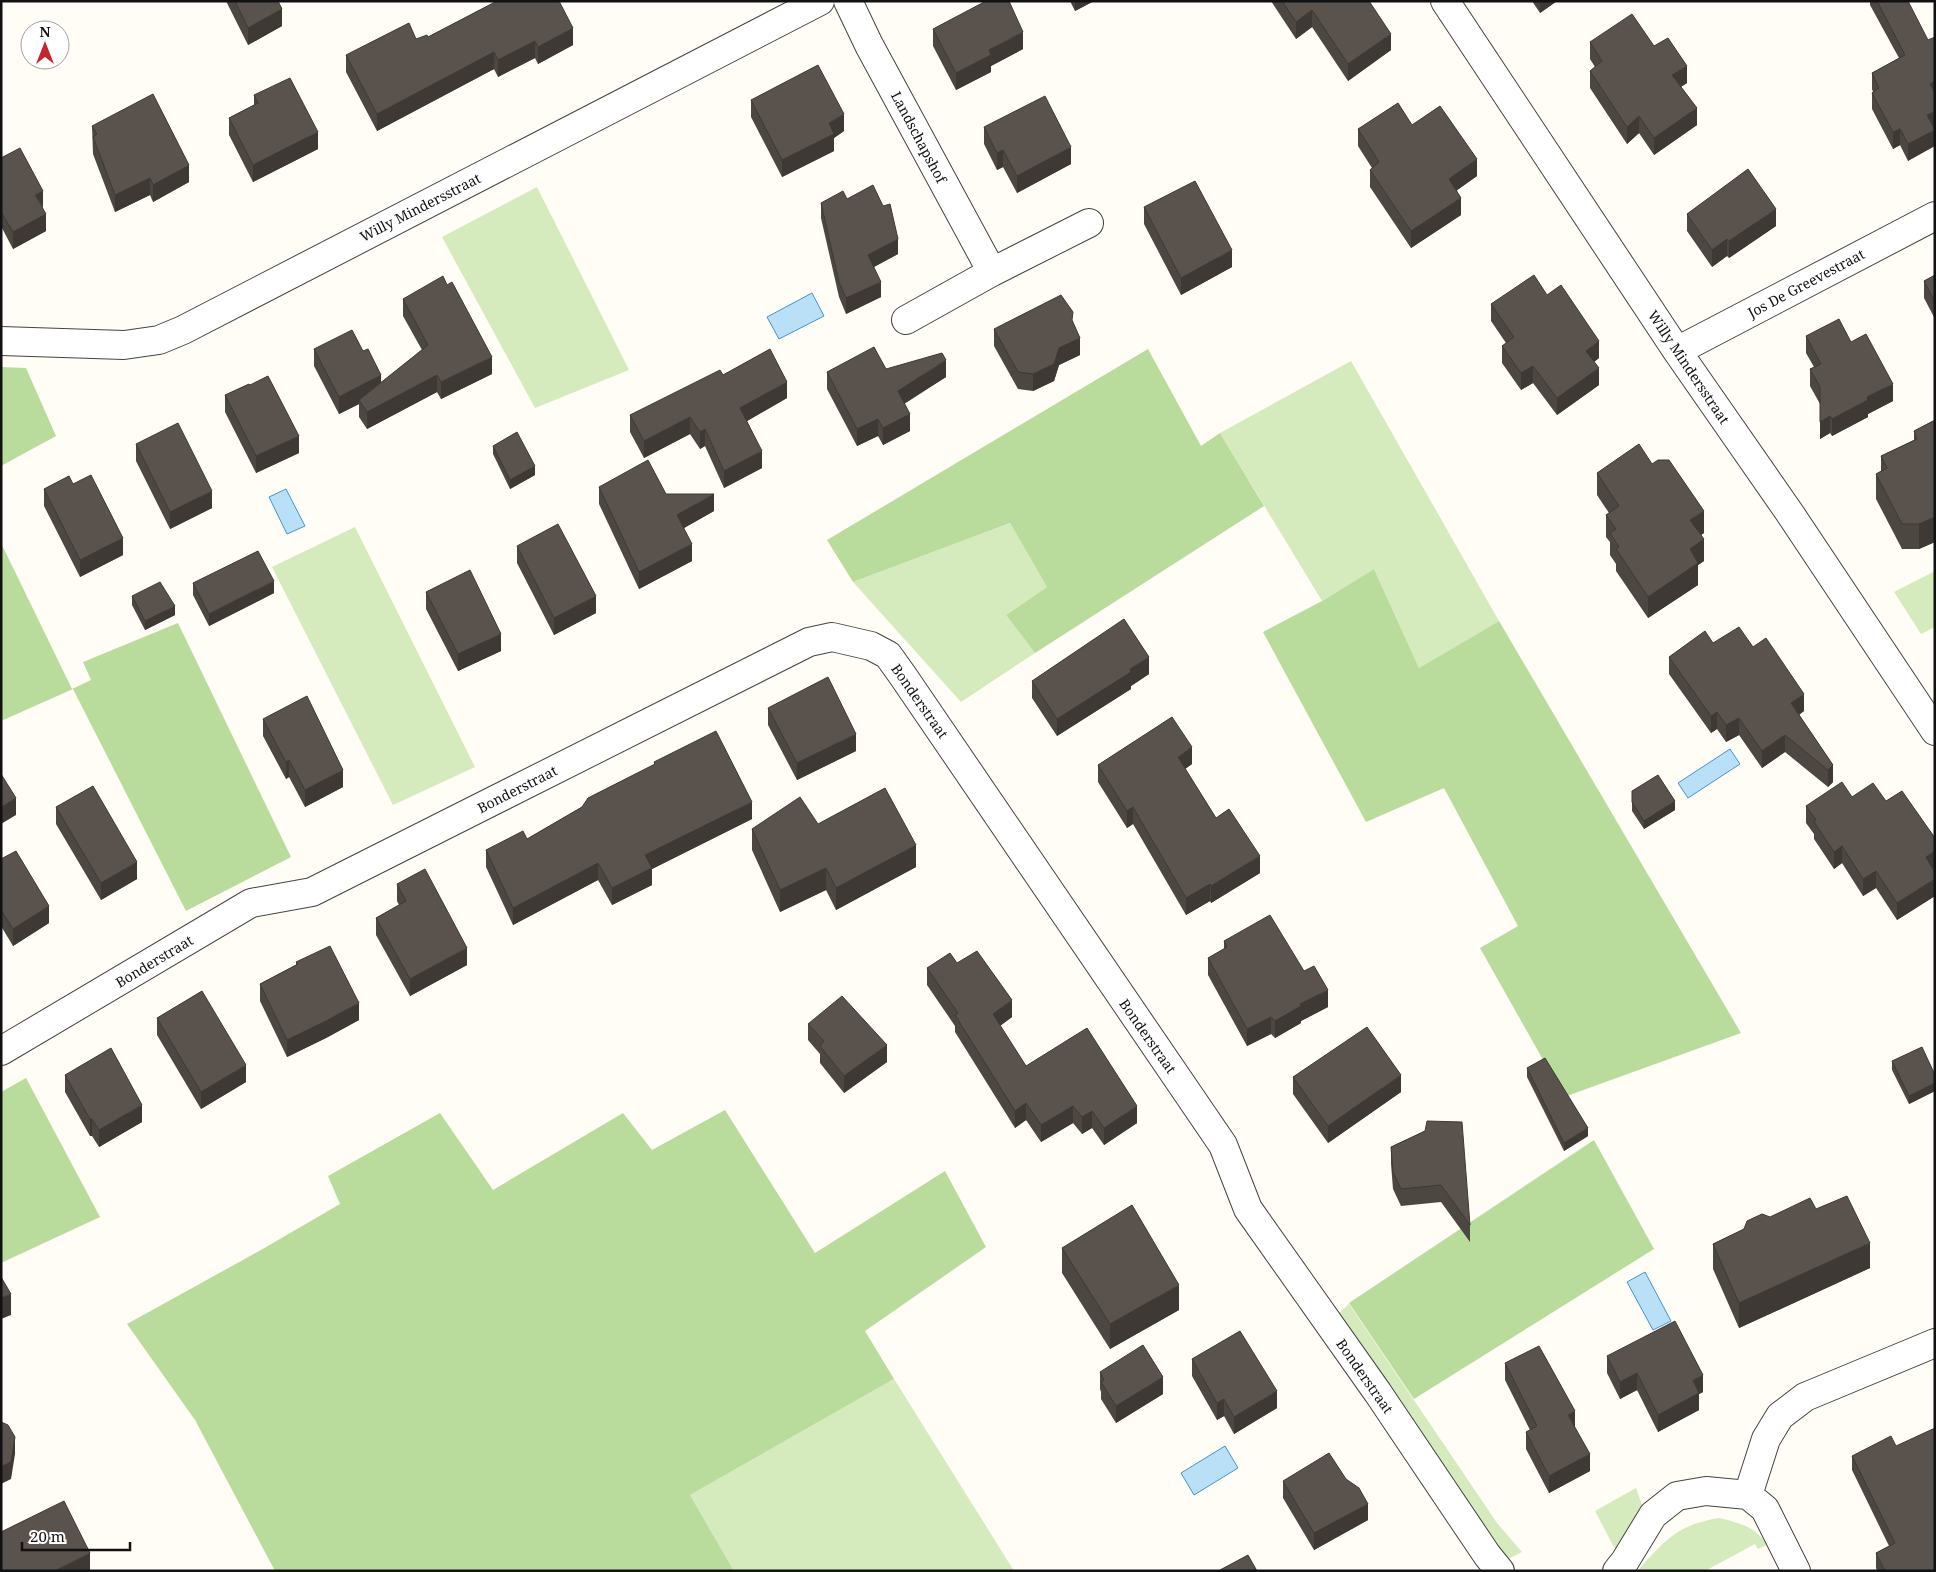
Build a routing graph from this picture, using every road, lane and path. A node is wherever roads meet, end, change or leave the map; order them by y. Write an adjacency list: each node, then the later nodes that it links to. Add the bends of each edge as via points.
1 (820, 1): 8 (street, Willy Mindersstraat, via 159,340 124,345)
2 (848, 1): 6 (street, Landschapshof)
3 (1445, 1): 9 (street, Willy Mindersstraat)
4 (1935, 216): 9 (street, Jos De Greevestraat)
5 (1089, 223): 6 (street)
6 (992, 272): 7 (street)
7 (906, 320)
8 (1, 341)
9 (1677, 351): 10 (street, Willy Mindersstraat)
10 (1935, 730)
11 (1, 1051): 14 (street, Bonderstraat, via 251,903 312,892 809,642 832,638 871,646 888,655 903,676 1223,1145 1248,1209)
12 (1935, 1343): 13 (street, via 1805,1397 1780,1416 1766,1439)
13 (1748, 1495): 15 (street, via 1706,1490 1677,1496 1653,1515); 16 (street, via 1765,1509)
14 (1500, 1571)
15 (1617, 1571)
16 (1796, 1571)

